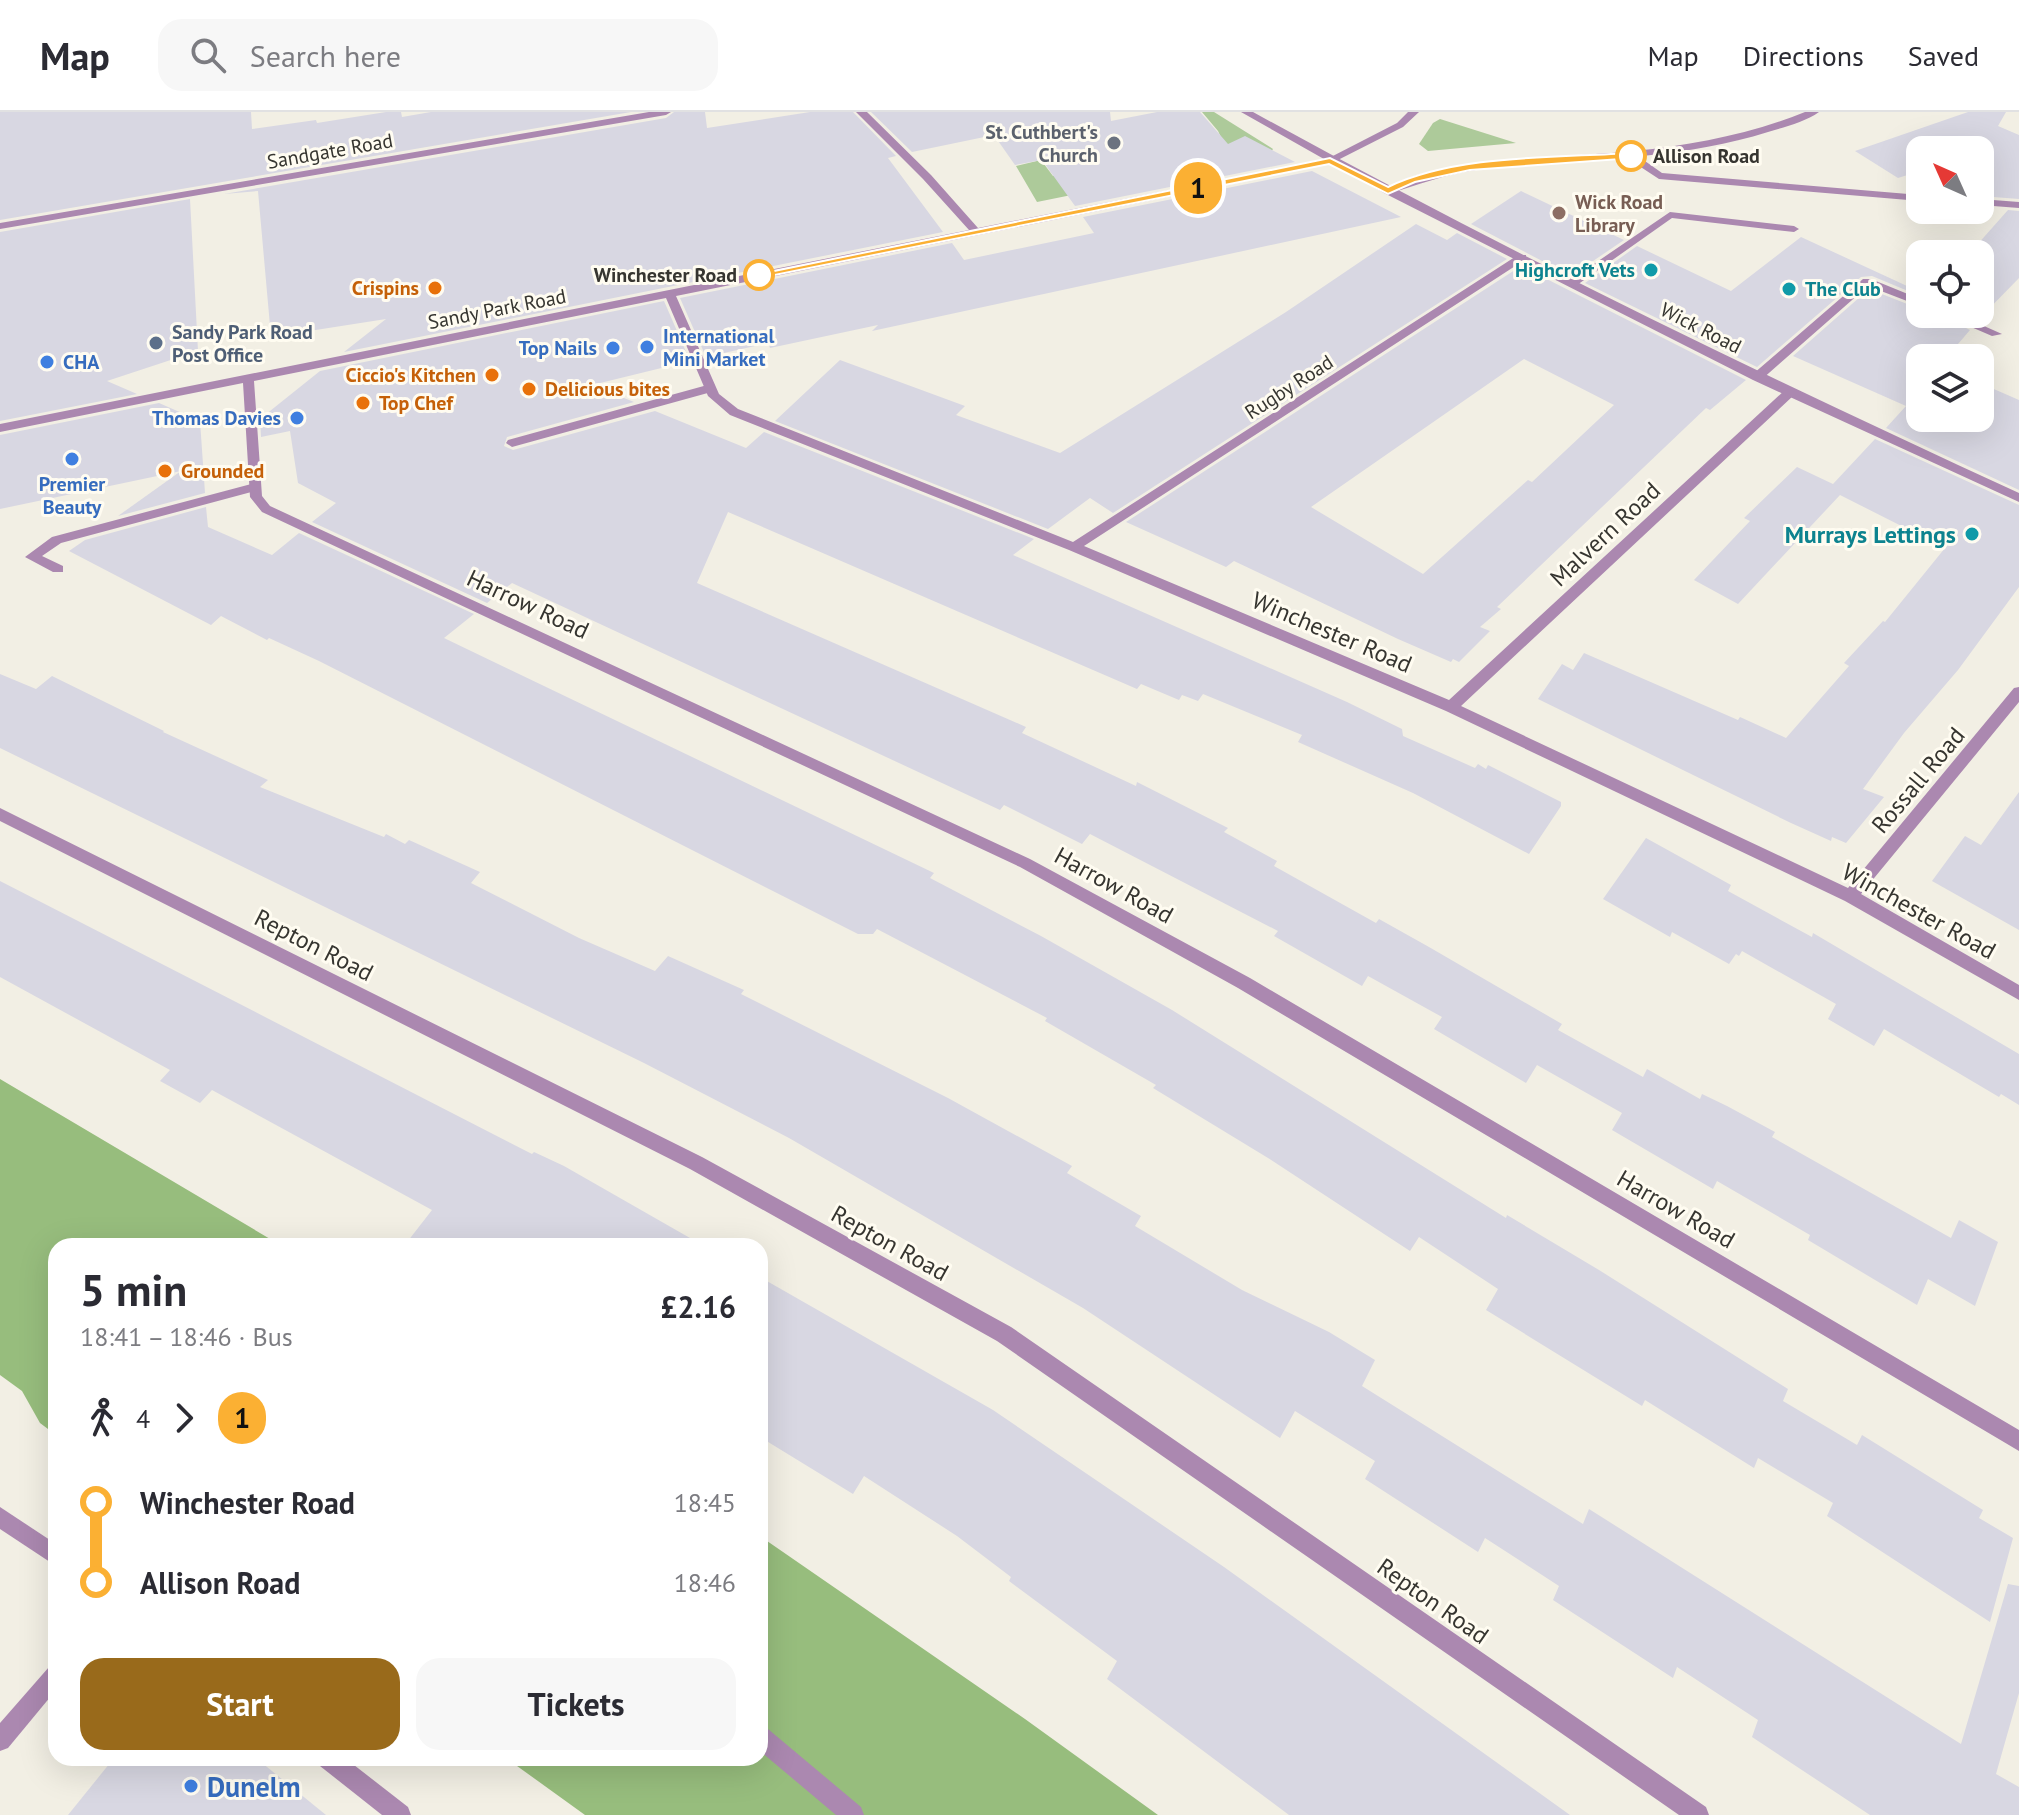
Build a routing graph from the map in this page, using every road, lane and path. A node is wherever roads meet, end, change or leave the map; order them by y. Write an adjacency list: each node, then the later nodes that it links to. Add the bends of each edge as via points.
1 (666, 112): 12 (street, Sandgate Road)
2 (861, 112): 14 (street)
3 (1246, 112): 7 (street, Wick Road)
4 (1414, 112): 7 (street, Sandy Park Road, via 1400,125)
5 (1814, 112): 6 (street, via 1744,137)
6 (1631, 156): 8 (street, via 1470,167); 9 (street, via 1659,176)
7 (1330, 161): 8 (street, Wick Road); 14 (street, Sandy Park Road)
8 (1388, 191): 15 (street, Wick Road)
9 (1906, 197)
10 (1994, 203): 11 (street)
11 (2019, 205)
12 (0, 226)
13 (1794, 229): 16 (street, via 1670,215)
14 (976, 232): 17 (street, Sandy Park Road)
15 (1522, 257): 16 (street, Wick Road); 29 (street, Rugby Road)
16 (1573, 283): 22 (street, Wick Road)
17 (669, 293): 21 (street, Sandy Park Road); 23 (street, Winchester Road)
18 (1906, 297): 22 (street, via 1867,281)
19 (1981, 328): 20 (street)
20 (1996, 334)
21 (248, 377): 25 (street, Sandy Park Road); 27 (street)
22 (1757, 377): 24 (street, Wick Road)
23 (711, 388): 26 (street); 29 (street, Winchester Road, via 734,412)
24 (1789, 393): 28 (street, Wick Road); 32 (street, Malvern Road)
25 (0, 428)
26 (512, 443)
27 (255, 487): 30 (street, via 57,540 32,557); 36 (street, Harrow Road, via 266,509 1025,863 1244,983)
28 (2019, 498)
29 (1074, 547): 32 (street, Winchester Road)
30 (58, 569)
31 (2019, 692): 34 (street, Rossall Road)
32 (1451, 707): 34 (street, Winchester Road)
33 (0, 814): 45 (street, Repton Road, via 696,1163 1004,1334)
34 (1850, 896): 35 (street, Winchester Road)
35 (2019, 993)
36 (2019, 1441)
37 (0, 1517): 38 (street)
38 (48, 1550)
39 (48, 1683): 40 (street)
40 (0, 1740)
41 (768, 1744): 44 (street)
42 (338, 1766): 43 (street)
43 (400, 1815)
44 (853, 1815)
45 (1698, 1815)

